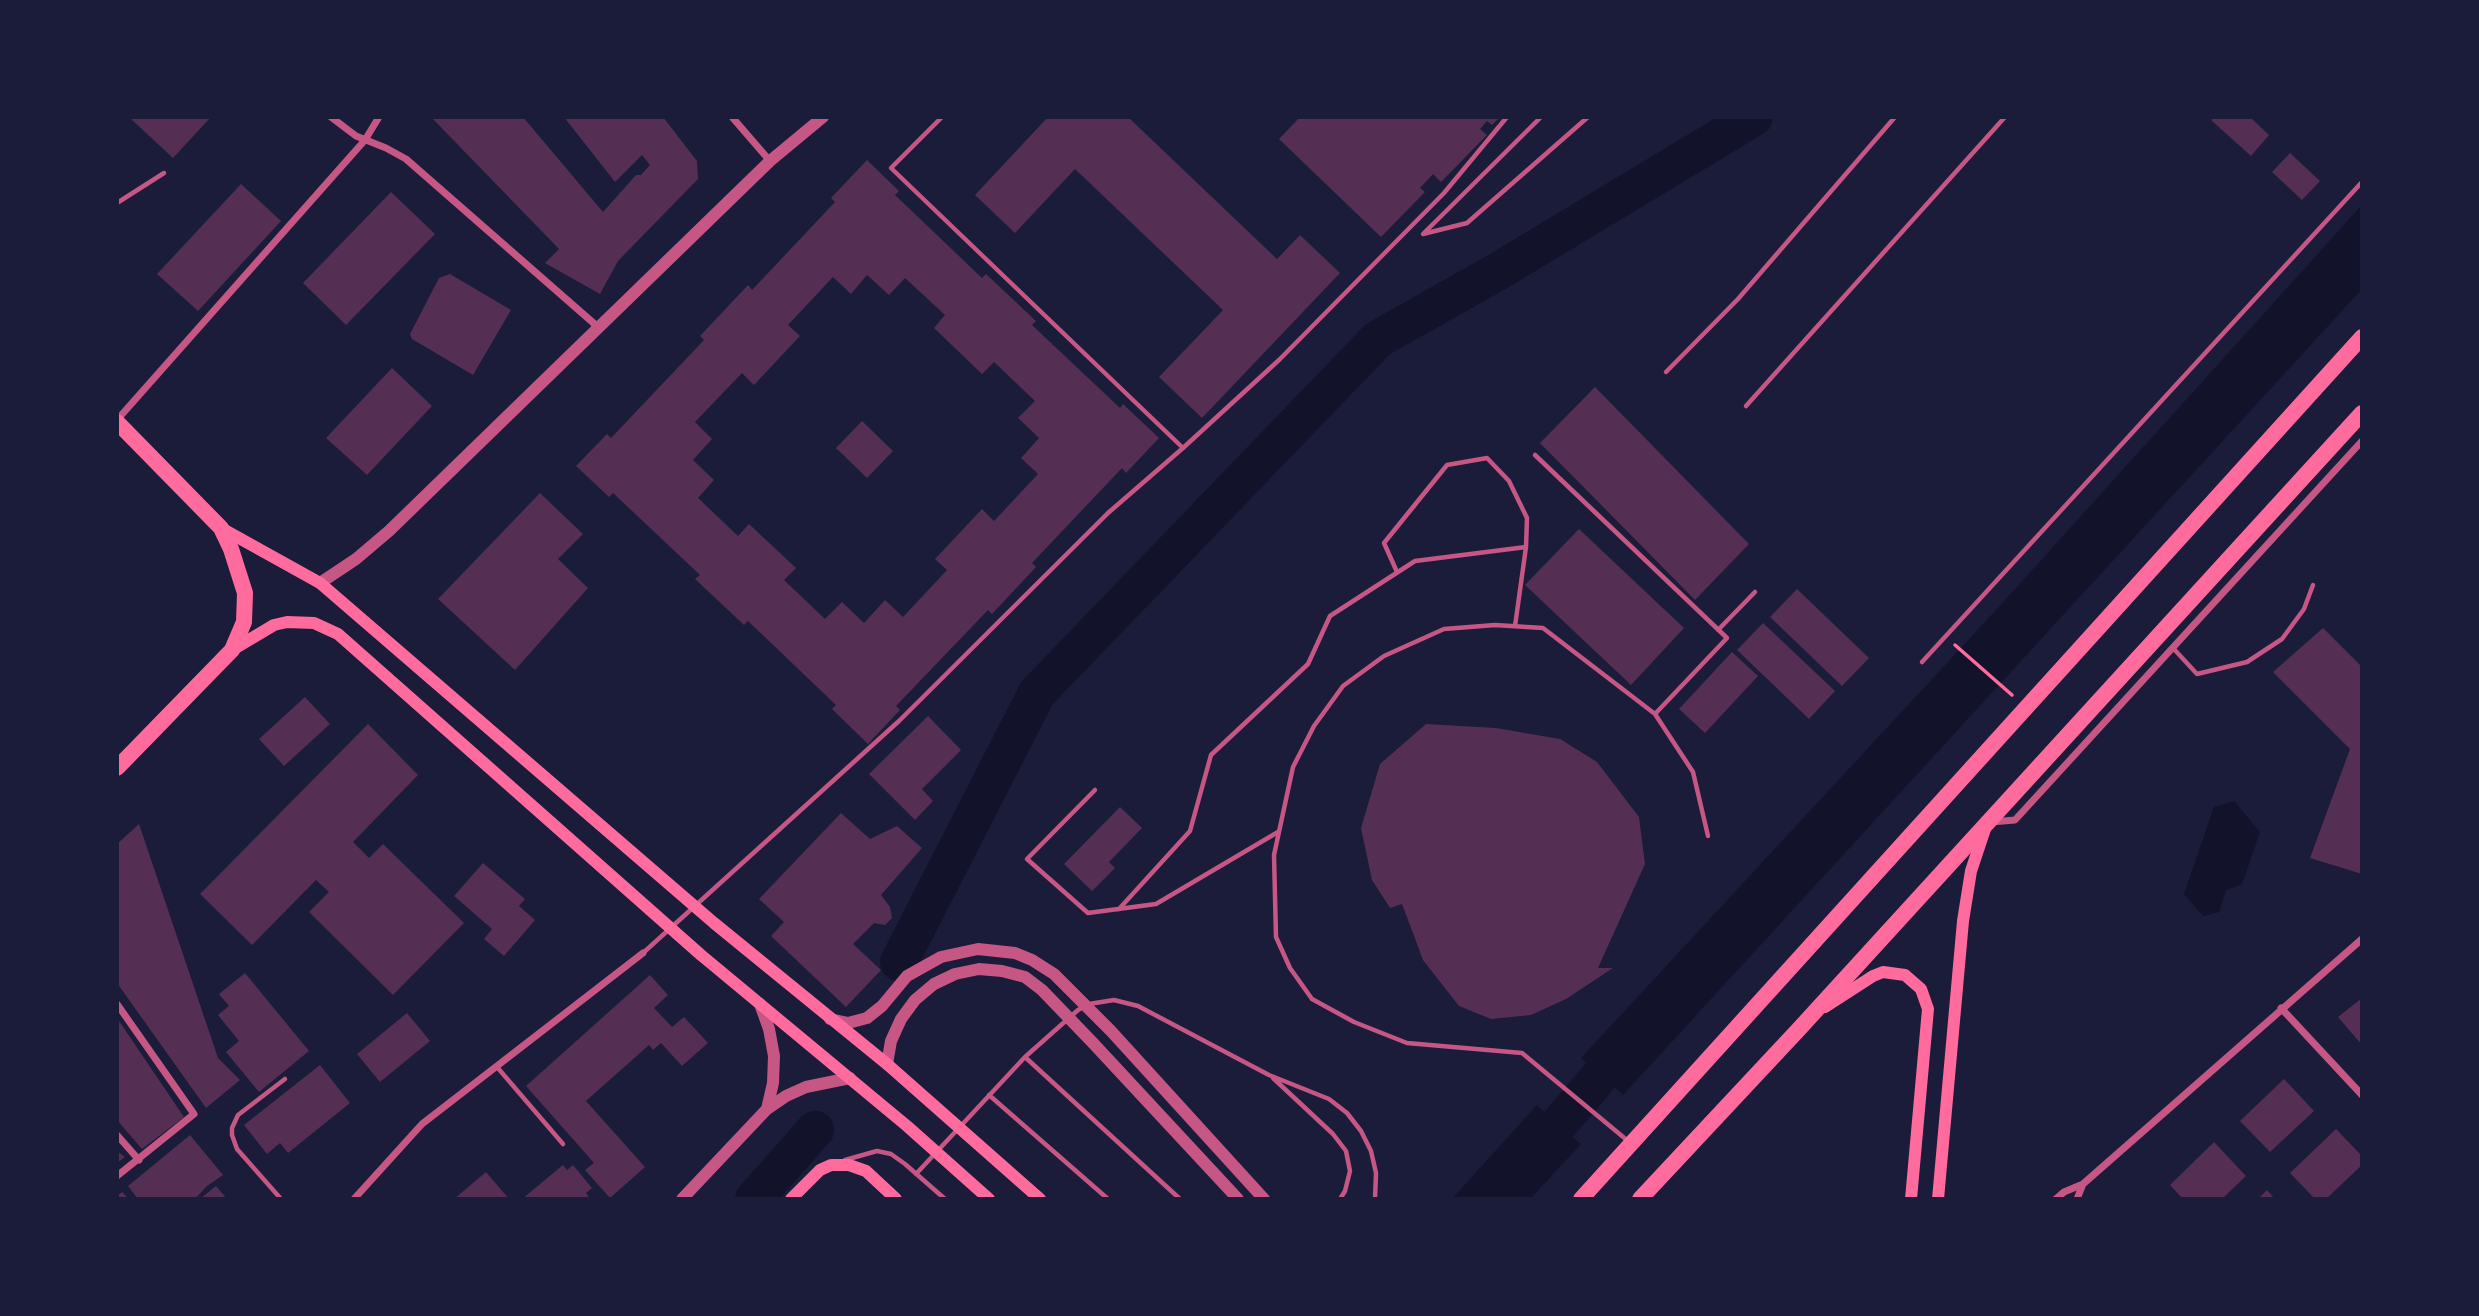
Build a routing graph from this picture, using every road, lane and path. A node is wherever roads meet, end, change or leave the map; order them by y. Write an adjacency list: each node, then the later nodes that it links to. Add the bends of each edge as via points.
1 (331, 117): 11 (street)
2 (379, 117): 11 (street)
3 (733, 117): 12 (street)
4 (823, 117): 12 (street)
5 (942, 117): 23 (lane, via 891,169)
6 (1507, 117): 23 (lane, via 1444,193 1279,360)
7 (1541, 117): 8 (lane, via 1423,234 1466,222)
8 (1588, 117)
9 (1895, 117): 18 (lane, via 1738,299)
10 (2006, 117): 19 (lane)
11 (365, 140): 16 (street, via 406,159); 21 (street)
12 (769, 161): 16 (street)
13 (164, 173): 15 (lane)
14 (2362, 182): 33 (lane)
15 (117, 202)
16 (598, 327): 28 (street, via 389,531)
17 (2362, 337): 37 (highway)
18 (1666, 372)
19 (1745, 405)
20 (2362, 413): 41 (highway)
21 (117, 421): 25 (highway)
22 (2362, 441): 34 (street)
23 (1184, 448): 46 (lane, via 1108,513 899,721)
24 (1535, 455): 32 (lane)
25 (221, 528): 28 (main road); 35 (highway, via 245,593 244,622)
26 (1526, 547): 27 (lane, via 1415,561); 27 (lane, via 1527,518 1509,481 1487,458 1447,465 1384,543); 31 (lane)
27 (1397, 572): 44 (lane, via 1330,616 1308,664 1211,755 1190,831)
28 (320, 583): 51 (main road)
29 (2313, 585): 34 (lane, via 2304,609 2283,639 2247,662 2197,674)
30 (1755, 592): 32 (lane)
31 (1515, 626): 38 (lane, via 1544,628); 42 (lane, via 1444,629 1384,656 1343,686 1314,726 1293,767)
32 (1718, 630): 38 (lane, via 1727,638)
33 (1946, 636): 36 (lane); 37 (path)
34 (2173, 648): 41 (street, via 2015,820)
35 (232, 650): 39 (highway); 48 (main road, via 287,622 314,623 338,634)
36 (1922, 662)
37 (2026, 708): 63 (highway)
38 (1655, 714): 43 (lane, via 1693,772)
39 (117, 768)
40 (1095, 790): 44 (lane, via 1027,859 1088,913)
41 (1987, 822): 50 (highway); 86 (main road, via 1971,871 1963,921)
42 (1279, 832): 44 (lane, via 1156,904); 63 (lane, via 1276,937 1312,999 1354,1022 1407,1042 1522,1053)
43 (1707, 836)
44 (1119, 909)
45 (2362, 939): 49 (street)
46 (643, 953): 54 (street)
47 (117, 1004): 64 (street, via 194,1114)
48 (760, 1004): 56 (main road); 60 (street, via 774,1056)
49 (2281, 1007): 59 (street); 68 (street)
50 (1810, 1017): 84 (highway); 85 (main road, via 1883,972 1905,975 1921,989 1928,1009)
51 (830, 1019): 53 (main road); 80 (street, via 848,1023 867,1018 907,976 941,957 978,949 1032,960 1054,974 1111,1031)
52 (1025, 1057): 55 (lane, via 1079,1010 1114,1000 1138,1006); 58 (lane); 78 (lane)
53 (887, 1064): 76 (main road); 79 (street, via 901,1019 934,984 979,969 1025,977)
54 (497, 1066): 62 (lane); 70 (street, via 422,1124)
55 (1269, 1075): 81 (lane, via 1346,1150 1350,1171); 82 (lane, via 1329,1099 1347,1113 1371,1151)
56 (850, 1078): 60 (street, via 806,1087); 75 (main road)
57 (285, 1079): 69 (lane, via 238,1115 232,1128 237,1149)
58 (989, 1095): 66 (lane); 77 (lane)
59 (2362, 1095)
60 (767, 1109): 71 (street)
61 (117, 1135): 64 (street)
62 (563, 1144)
63 (1631, 1144): 83 (highway)
64 (139, 1160): 67 (street)
65 (831, 1165): 66 (lane, via 877,1151 891,1154); 72 (main road); 73 (main road, via 866,1171)
66 (916, 1174): 74 (lane)
67 (117, 1177)
68 (2082, 1184): 87 (street); 88 (street)
69 (281, 1199)
70 (354, 1199)
71 (682, 1199)
72 (790, 1199)
73 (896, 1199)
74 (944, 1199)
75 (989, 1199)
76 (1040, 1199)
77 (1108, 1199)
78 (1180, 1199)
79 (1238, 1199)
80 (1264, 1199)
81 (1340, 1199)
82 (1375, 1199)
83 (1581, 1199)
84 (1640, 1199)
85 (1910, 1199)
86 (1938, 1199)
87 (2056, 1199)
88 (2077, 1199)

